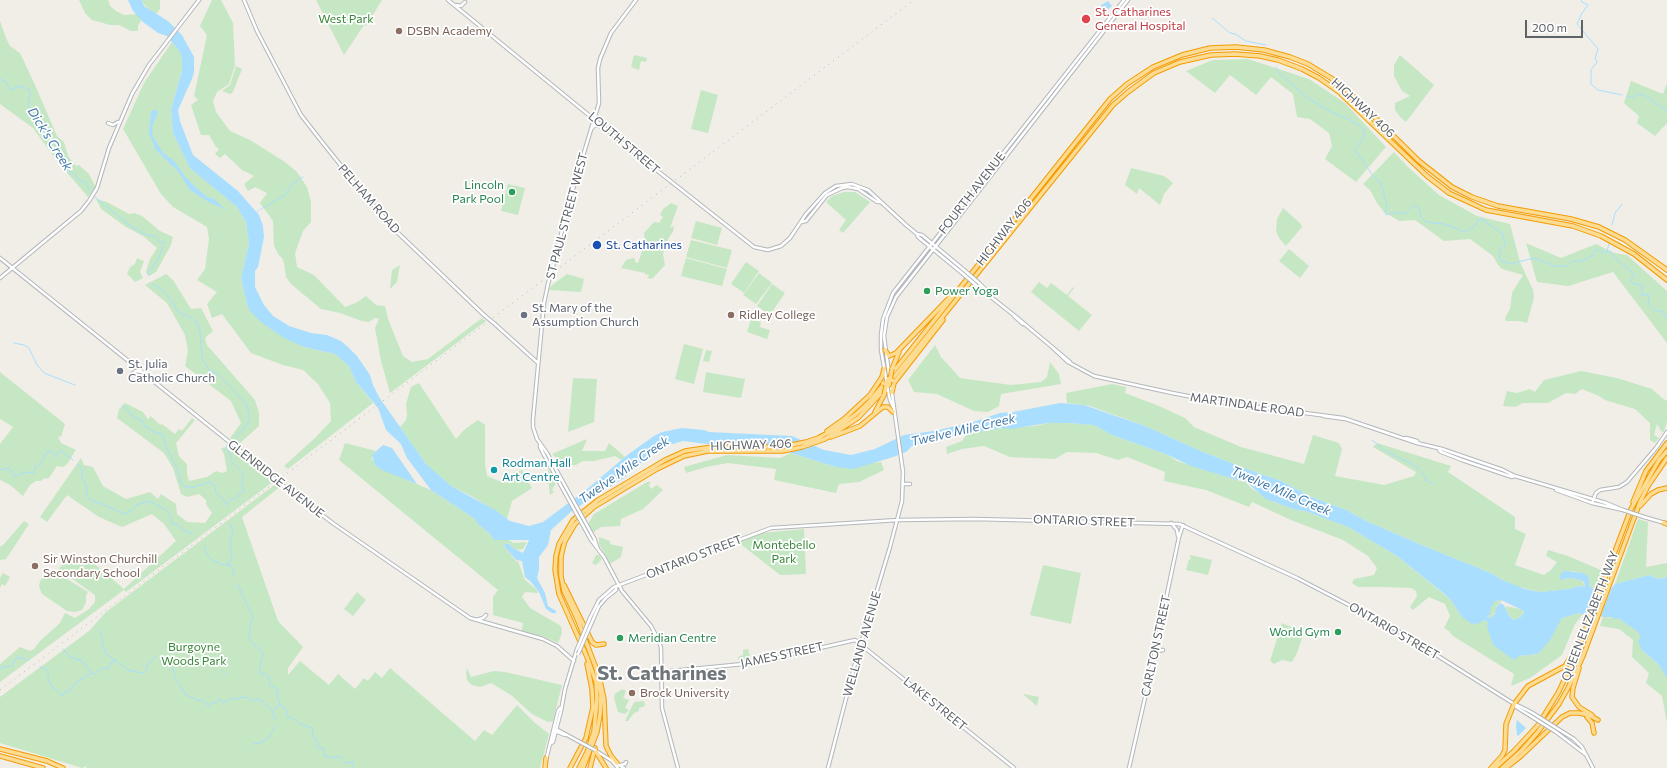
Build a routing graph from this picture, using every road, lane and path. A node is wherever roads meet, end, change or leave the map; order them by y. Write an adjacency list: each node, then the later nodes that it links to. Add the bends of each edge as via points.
1 (199, 0): 12 (main road, via 147,68)
2 (244, 0): 31 (main road, PELHAM ROAD, bridge, via 257,31 301,115 367,198 398,233)
3 (448, 0): 8 (main road, LOUTH STREET)
4 (636, 0): 9 (main road, ST PAUL STREET WEST, via 611,33 603,51 598,68 600,96)
5 (1124, 0): 17 (main road, FOURTH AVENUE)
6 (1128, 0): 19 (main road, FOURTH AVENUE)
7 (465, 2): 8 (main road, via 460,7)
8 (451, 3): 10 (main road, LOUTH STREET)
9 (596, 111): 10 (main road); 11 (main road, ST PAUL STREET WEST)
10 (586, 112): 11 (main road, LOUTH STREET)
11 (594, 119): 14 (main road, LOUTH STREET); 15 (main road, ST PAUL STREET WEST)
12 (119, 122): 13 (main road, via 113,125); 22 (main road, via 97,188 89,202)
13 (108, 123)
14 (606, 129): 15 (main road, via 597,125); 16 (main road, LOUTH STREET, via 754,247 768,250 781,246 825,193 842,184 855,184 865,188)
15 (590, 130): 31 (main road, ST PAUL STREET WEST, bridge, via 548,284)
16 (917, 234): 17 (main road, LOUTH STREET); 18 (main road, LOUTH STREET)
17 (932, 243): 18 (main road, FOURTH AVENUE); 19 (main road, MARTINDALE ROAD)
18 (929, 246): 20 (main road, MARTINDALE ROAD); 35 (main road, FOURTH AVENUE, via 895,289 883,319 881,350)
19 (935, 246): 20 (main road, FOURTH AVENUE); 28 (main road, MARTINDALE ROAD, bridge)
20 (932, 250): 28 (main road, MARTINDALE ROAD, bridge); 30 (main road, FOURTH AVENUE, via 901,290 890,309 884,335)
21 (0, 258): 22 (main road, GLENRIDGE AVENUE)
22 (12, 268): 24 (main road); 32 (main road, GLENRIDGE AVENUE)
23 (1667, 270): 26 (highway, HIGHWAY 406, via 1625,240 1599,227 1571,219 1498,206 1462,192 1429,170 1349,92 1325,74 1299,60 1276,52 1231,47 1202,50 1172,58 1146,70 1121,88 1098,113)
24 (0, 278)
25 (1667, 280): 27 (highway, HIGHWAY 406, via 1627,250 1588,231 1495,212 1459,198 1427,176 1345,98 1319,78 1271,58 1229,54 1204,56 1174,64 1144,79 1123,95)
26 (965, 281): 29 (highway); 40 (highway, HIGHWAY 406, via 869,402)
27 (962, 293): 34 (highway); 40 (highway, HIGHWAY 406, via 868,409 848,425)
28 (992, 297): 49 (main road, MARTINDALE ROAD, via 1070,362 1085,372 1101,378 1213,401 1334,416 1417,441 1462,460)
29 (902, 348): 30 (highway, via 891,356); 35 (highway, bridge)
30 (884, 350): 35 (main road, FOURTH AVENUE)
31 (538, 363): 41 (main road, ST PAUL STREET WEST, via 533,427)
32 (143, 372): 33 (main road, via 136,371); 61 (main road, GLENRIDGE AVENUE, bridge, via 334,524)
33 (132, 374)
34 (896, 380): 35 (highway, bridge); 35 (highway, via 893,386)
35 (888, 381): 36 (highway); 36 (highway, via 882,377); 37 (main road, FOURTH AVENUE); 38 (highway, bridge, via 878,408)
36 (876, 388): 42 (highway, via 844,419)
37 (894, 412): 38 (highway, via 884,407); 46 (main road, FOURTH AVENUE)
38 (869, 418): 40 (highway, via 851,430)
39 (1667, 432): 49 (main road, via 1627,482 1619,487 1600,490)
40 (824, 437): 42 (highway, HIGHWAY 406); 58 (highway, HIGHWAY 406, via 798,448 767,452 713,451 689,454 666,464 594,507 575,524 565,541)
41 (540, 443): 57 (main road, ST PAUL STREET WEST, bridge); 57 (main road, ST PAUL STREET WEST, bridge, via 544,455 595,547)
42 (799, 443): 66 (highway, HIGHWAY 406, via 771,447 698,448 673,456 585,509 567,528 556,556 556,578 560,594)
43 (1667, 443): 50 (highway, via 1646,471)
44 (1667, 451): 50 (highway, QUEEN ELIZABETH WAY, via 1659,460)
45 (1667, 458): 51 (highway, QUEEN ELIZABETH WAY, via 1648,486)
46 (903, 484): 47 (main road); 52 (main road, FOURTH AVENUE)
47 (910, 484)
48 (1667, 488): 51 (highway, via 1658,490 1647,498)
49 (1593, 502): 55 (main road, MARTINDALE ROAD, bridge)
50 (1631, 509): 62 (highway, QUEEN ELIZABETH WAY)
51 (1634, 516): 70 (highway, QUEEN ELIZABETH WAY)
52 (898, 520): 53 (main road, ONTARIO STREET, via 1028,519); 59 (main road, ONTARIO STREET, via 771,528); 65 (main road, WELLAND AVENUE)
53 (1171, 523): 54 (main road, ONTARIO STREET); 56 (main road)
54 (1183, 524): 56 (main road, CARLTON STREET); 75 (main road, ONTARIO STREET, via 1297,578 1395,629)
55 (1666, 524)
56 (1179, 537): 71 (main road, CARLTON STREET)
57 (598, 548): 59 (main road, ST PAUL STREET WEST)
58 (560, 576): 64 (highway, via 591,640 596,645); 73 (highway, HIGHWAY 406)
59 (618, 586): 67 (main road, bridge, via 600,600); 72 (main road, bridge, via 599,606); 74 (main road, ST PAUL STREET WEST, via 658,638 661,648)
60 (486, 615): 61 (main road)
61 (474, 620): 69 (main road, GLENRIDGE AVENUE, via 543,639)
62 (1587, 625): 75 (highway, via 1575,652 1565,666 1528,686); 105 (highway, QUEEN ELIZABETH WAY, via 1566,679 1551,705 1525,740)
63 (855, 640): 65 (main road, LAKE STREET); 74 (main road, JAMES STREET, via 754,663)
64 (604, 644)
65 (861, 644): 101 (main road, WELLAND AVENUE); 102 (main road, LAKE STREET)
66 (583, 647): 93 (highway, via 593,707 586,738); 94 (highway, HIGHWAY 406, via 596,682 597,699 594,731)
67 (576, 650): 69 (main road, via 570,655); 72 (main road)
68 (1163, 650): 71 (main road, via 1158,651)
69 (564, 652): 72 (main road, GLENRIDGE AVENUE)
70 (1582, 656): 77 (highway, via 1572,698 1579,707 1598,719); 106 (highway, QUEEN ELIZABETH WAY, via 1568,688 1549,718 1521,751)
71 (1154, 657): 103 (main road, CARLTON STREET)
72 (574, 661): 79 (main road)
73 (596, 668): 78 (highway, HIGHWAY 406, via 601,695); 89 (highway, via 603,688 606,746)
74 (660, 672): 100 (main road, ST PAUL STREET WEST, via 662,708)
75 (1514, 704): 76 (main road, ONTARIO STREET); 104 (highway, via 1506,724 1505,750)
76 (1530, 713): 83 (main road, ONTARIO STREET, bridge); 83 (main road, ONTARIO STREET, bridge, via 1574,739)
77 (1578, 713): 80 (highway, via 1591,720); 107 (highway, via 1570,713 1559,718)
78 (599, 724): 95 (highway, HIGHWAY 406); 96 (highway)
79 (555, 730): 82 (main road, bridge); 86 (main road)
80 (1594, 733)
81 (0, 749): 91 (highway, via 47,761)
82 (595, 750): 84 (highway)
83 (1585, 754): 108 (main road, ONTARIO STREET)
84 (599, 755): 87 (main road); 97 (highway)
85 (0, 756): 90 (highway)
86 (546, 758): 92 (highway)
87 (612, 762): 89 (main road); 98 (main road)
88 (626, 762): 89 (main road, via 623,765)
89 (618, 763): 99 (main road)
90 (43, 768)
91 (63, 768)
92 (544, 768)
93 (570, 768)
94 (579, 768)
95 (583, 768)
96 (590, 768)
97 (606, 768)
98 (618, 768)
99 (624, 768)
100 (678, 768)
101 (828, 768)
102 (1014, 768)
103 (1128, 768)
104 (1491, 768)
105 (1495, 768)
106 (1502, 768)
107 (1506, 768)
108 (1593, 768)

